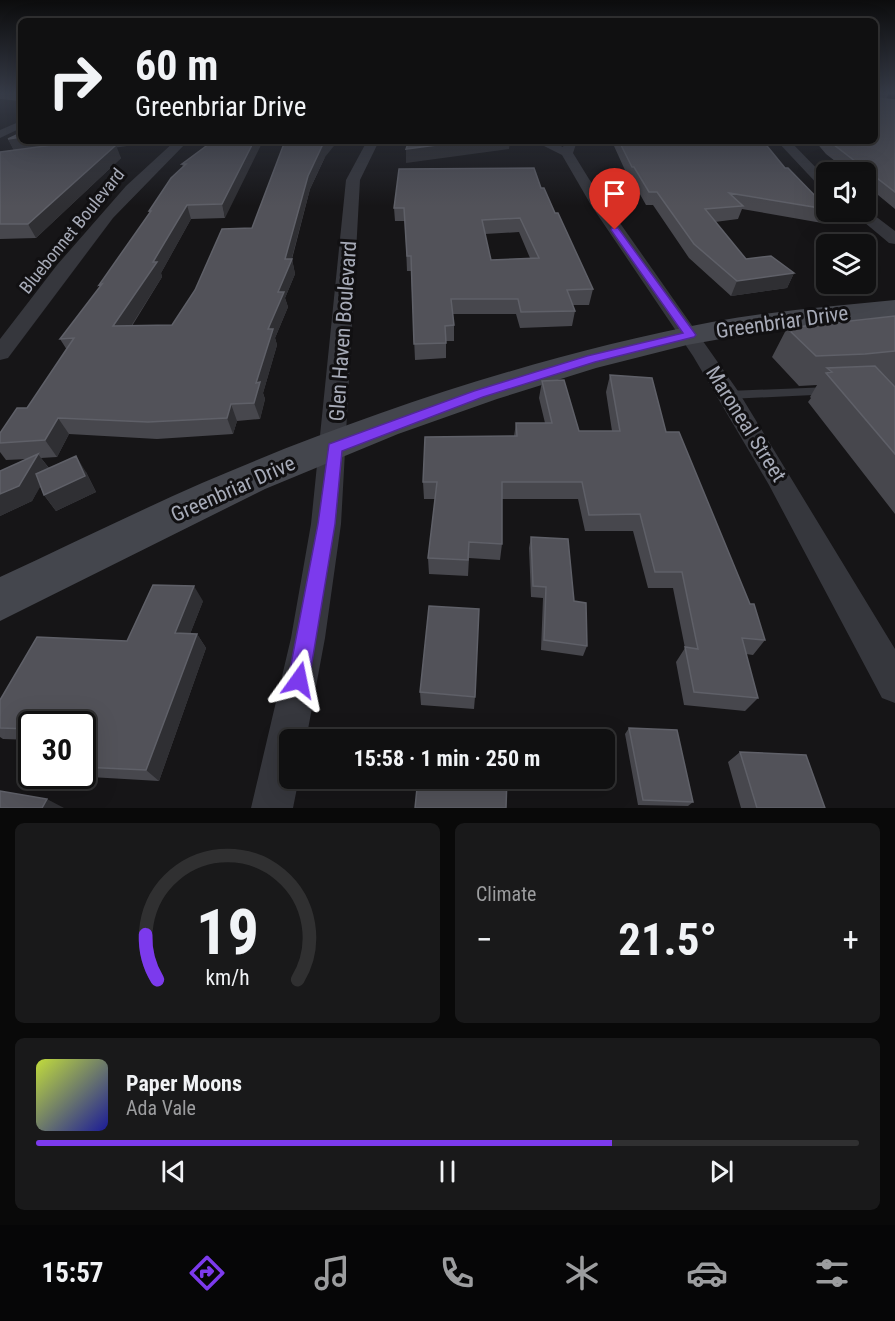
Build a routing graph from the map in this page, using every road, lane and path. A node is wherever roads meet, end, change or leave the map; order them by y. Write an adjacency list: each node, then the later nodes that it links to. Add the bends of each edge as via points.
1 (112, 144): 6 (street)
2 (179, 144): 12 (street, Bluebonnet Boulevard, via 138,179 97,226)
3 (372, 144): 15 (street, Glen Haven Boulevard, via 353,180)
4 (786, 144): 7 (street)
5 (569, 147): 11 (street, Maroneal Street, via 591,195)
6 (67, 150)
7 (816, 175)
8 (873, 222): 9 (street)
9 (895, 239)
10 (895, 308): 11 (main road, Greenbriar Drive)
11 (690, 335): 14 (street, Maroneal Street); 15 (main road, Greenbriar Drive, via 591,359 479,394)
12 (0, 353)
13 (847, 390): 14 (lane)
14 (729, 395): 17 (street, Maroneal Street, via 821,549)
15 (334, 447): 16 (main road, Greenbriar Drive, via 172,516); 18 (street, Glen Haven Boulevard, via 308,638)
16 (0, 600)
17 (895, 685)
18 (272, 808)

